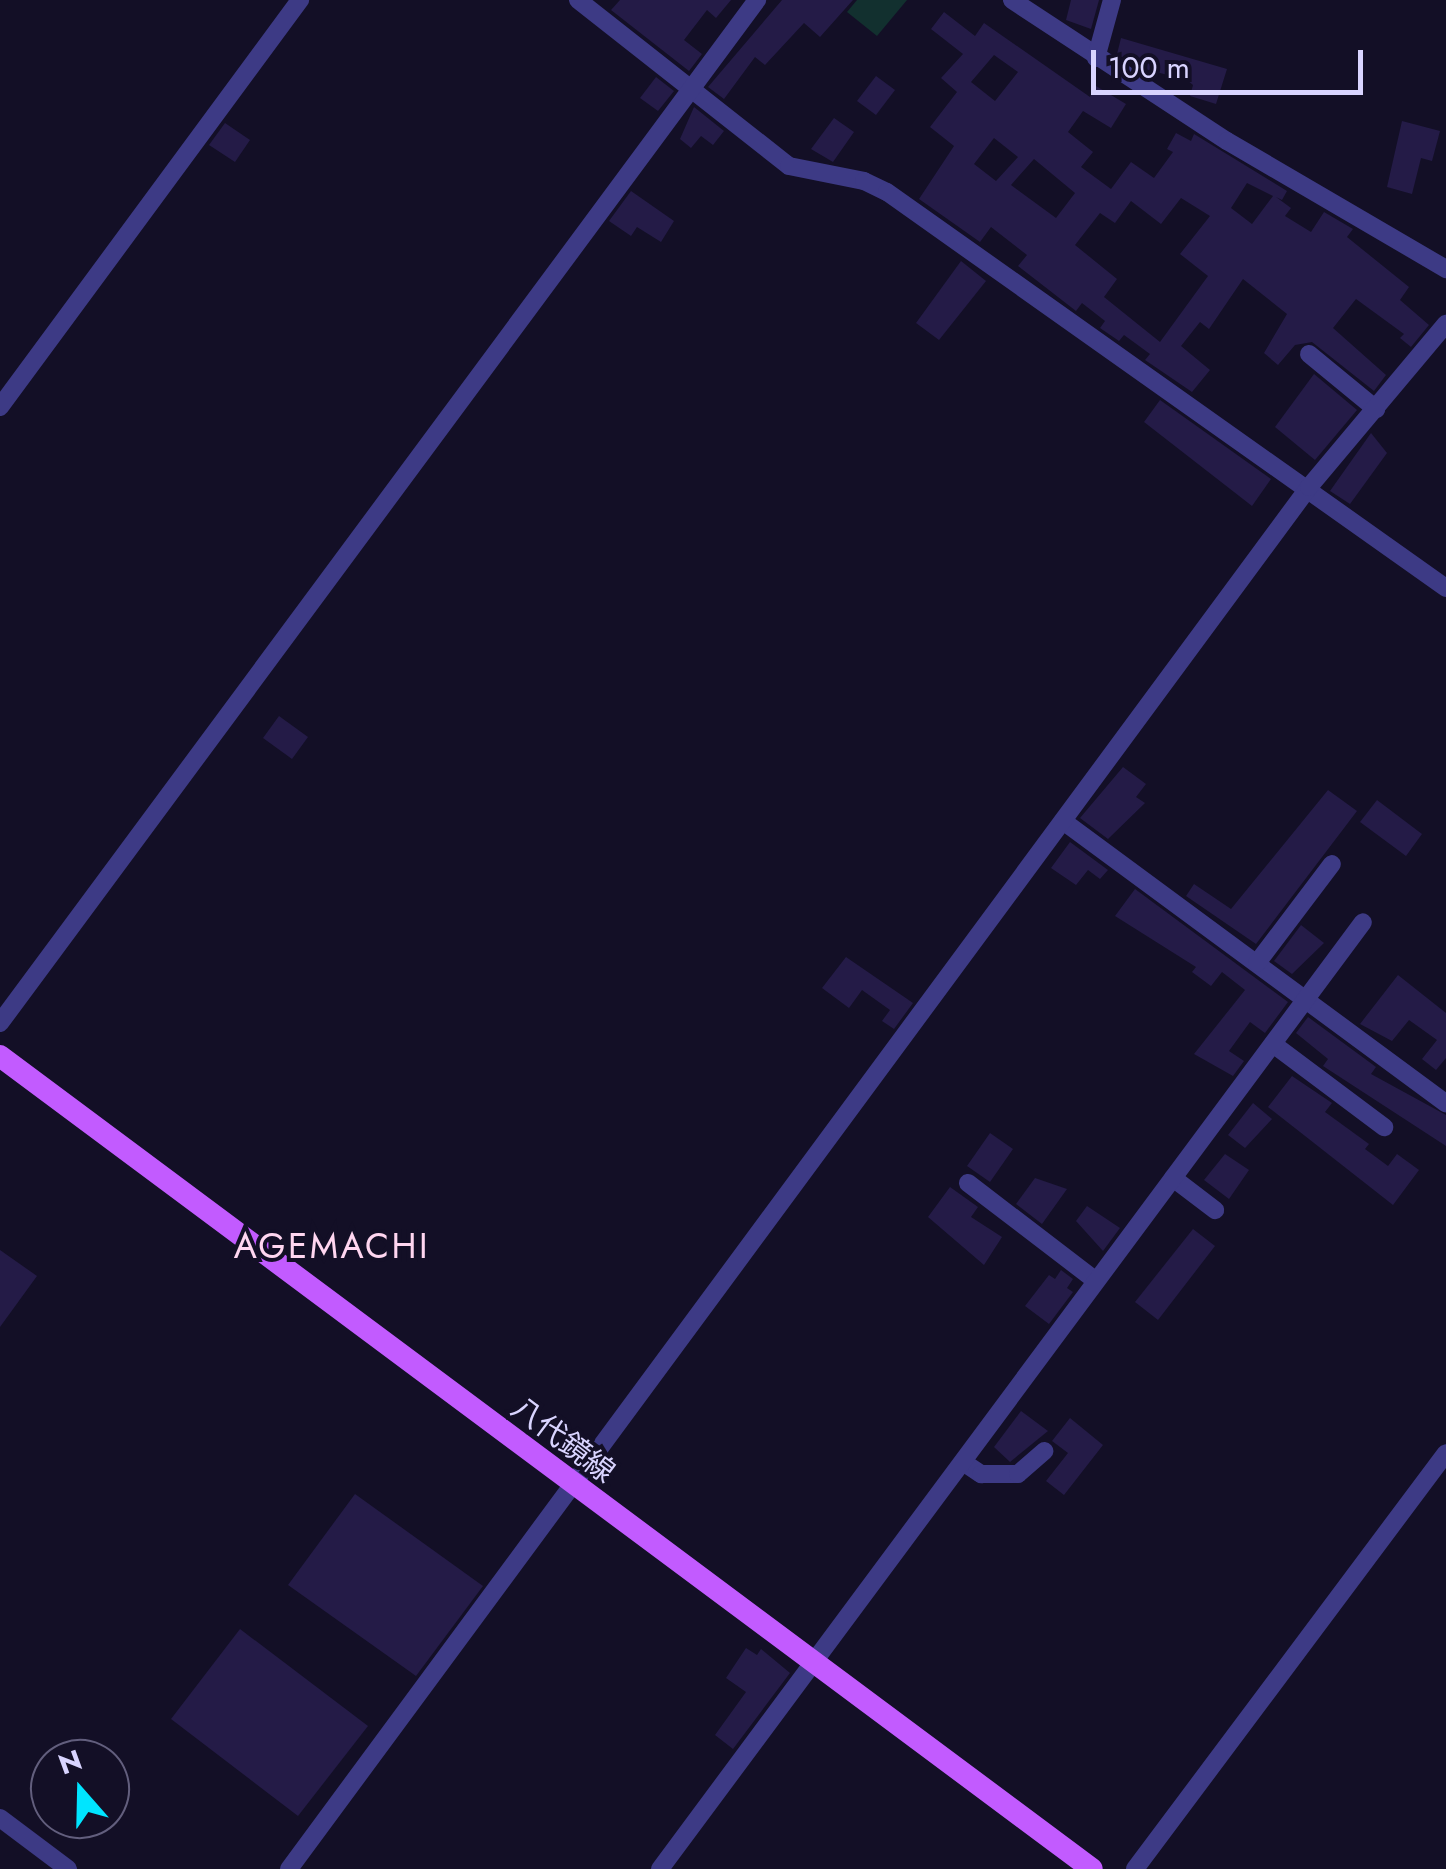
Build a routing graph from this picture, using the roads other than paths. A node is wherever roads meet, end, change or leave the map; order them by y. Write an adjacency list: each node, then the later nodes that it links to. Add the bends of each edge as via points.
1 (300, 0): 11 (street)
2 (578, 0): 7 (street)
3 (757, 0): 7 (street)
4 (1012, 0): 6 (street)
5 (1112, 0): 6 (street)
6 (1096, 58): 8 (street)
7 (691, 90): 13 (street, via 789,166 864,180 887,192); 20 (street)
8 (1446, 269)
9 (1446, 324): 12 (street)
10 (1309, 354): 12 (street)
11 (0, 407)
12 (1376, 408): 13 (street)
13 (1310, 488): 14 (street); 15 (street)
14 (1446, 588)
15 (1063, 821): 18 (street); 32 (street)
16 (1332, 864): 18 (street)
17 (1363, 922): 19 (street)
18 (1257, 963): 19 (street)
19 (1305, 999): 21 (street); 23 (street)
20 (0, 1023)
21 (1273, 1044): 24 (street); 25 (street)
22 (0, 1056): 32 (main road, 八代鏡線)
23 (1446, 1103)
24 (1384, 1127)
25 (1173, 1178): 27 (street); 28 (street)
26 (968, 1182): 28 (street)
27 (1215, 1210)
28 (1096, 1282): 31 (street)
29 (1044, 1451): 31 (street, via 1018,1474 981,1474)
30 (1446, 1453): 39 (street)
31 (963, 1462): 33 (street)
32 (573, 1486): 33 (main road, 八代鏡線); 36 (street)
33 (812, 1662): 37 (street); 38 (main road, 八代鏡線)
34 (0, 1818): 35 (street)
35 (68, 1869)
36 (289, 1869)
37 (660, 1869)
38 (1092, 1869)
39 (1135, 1869)

